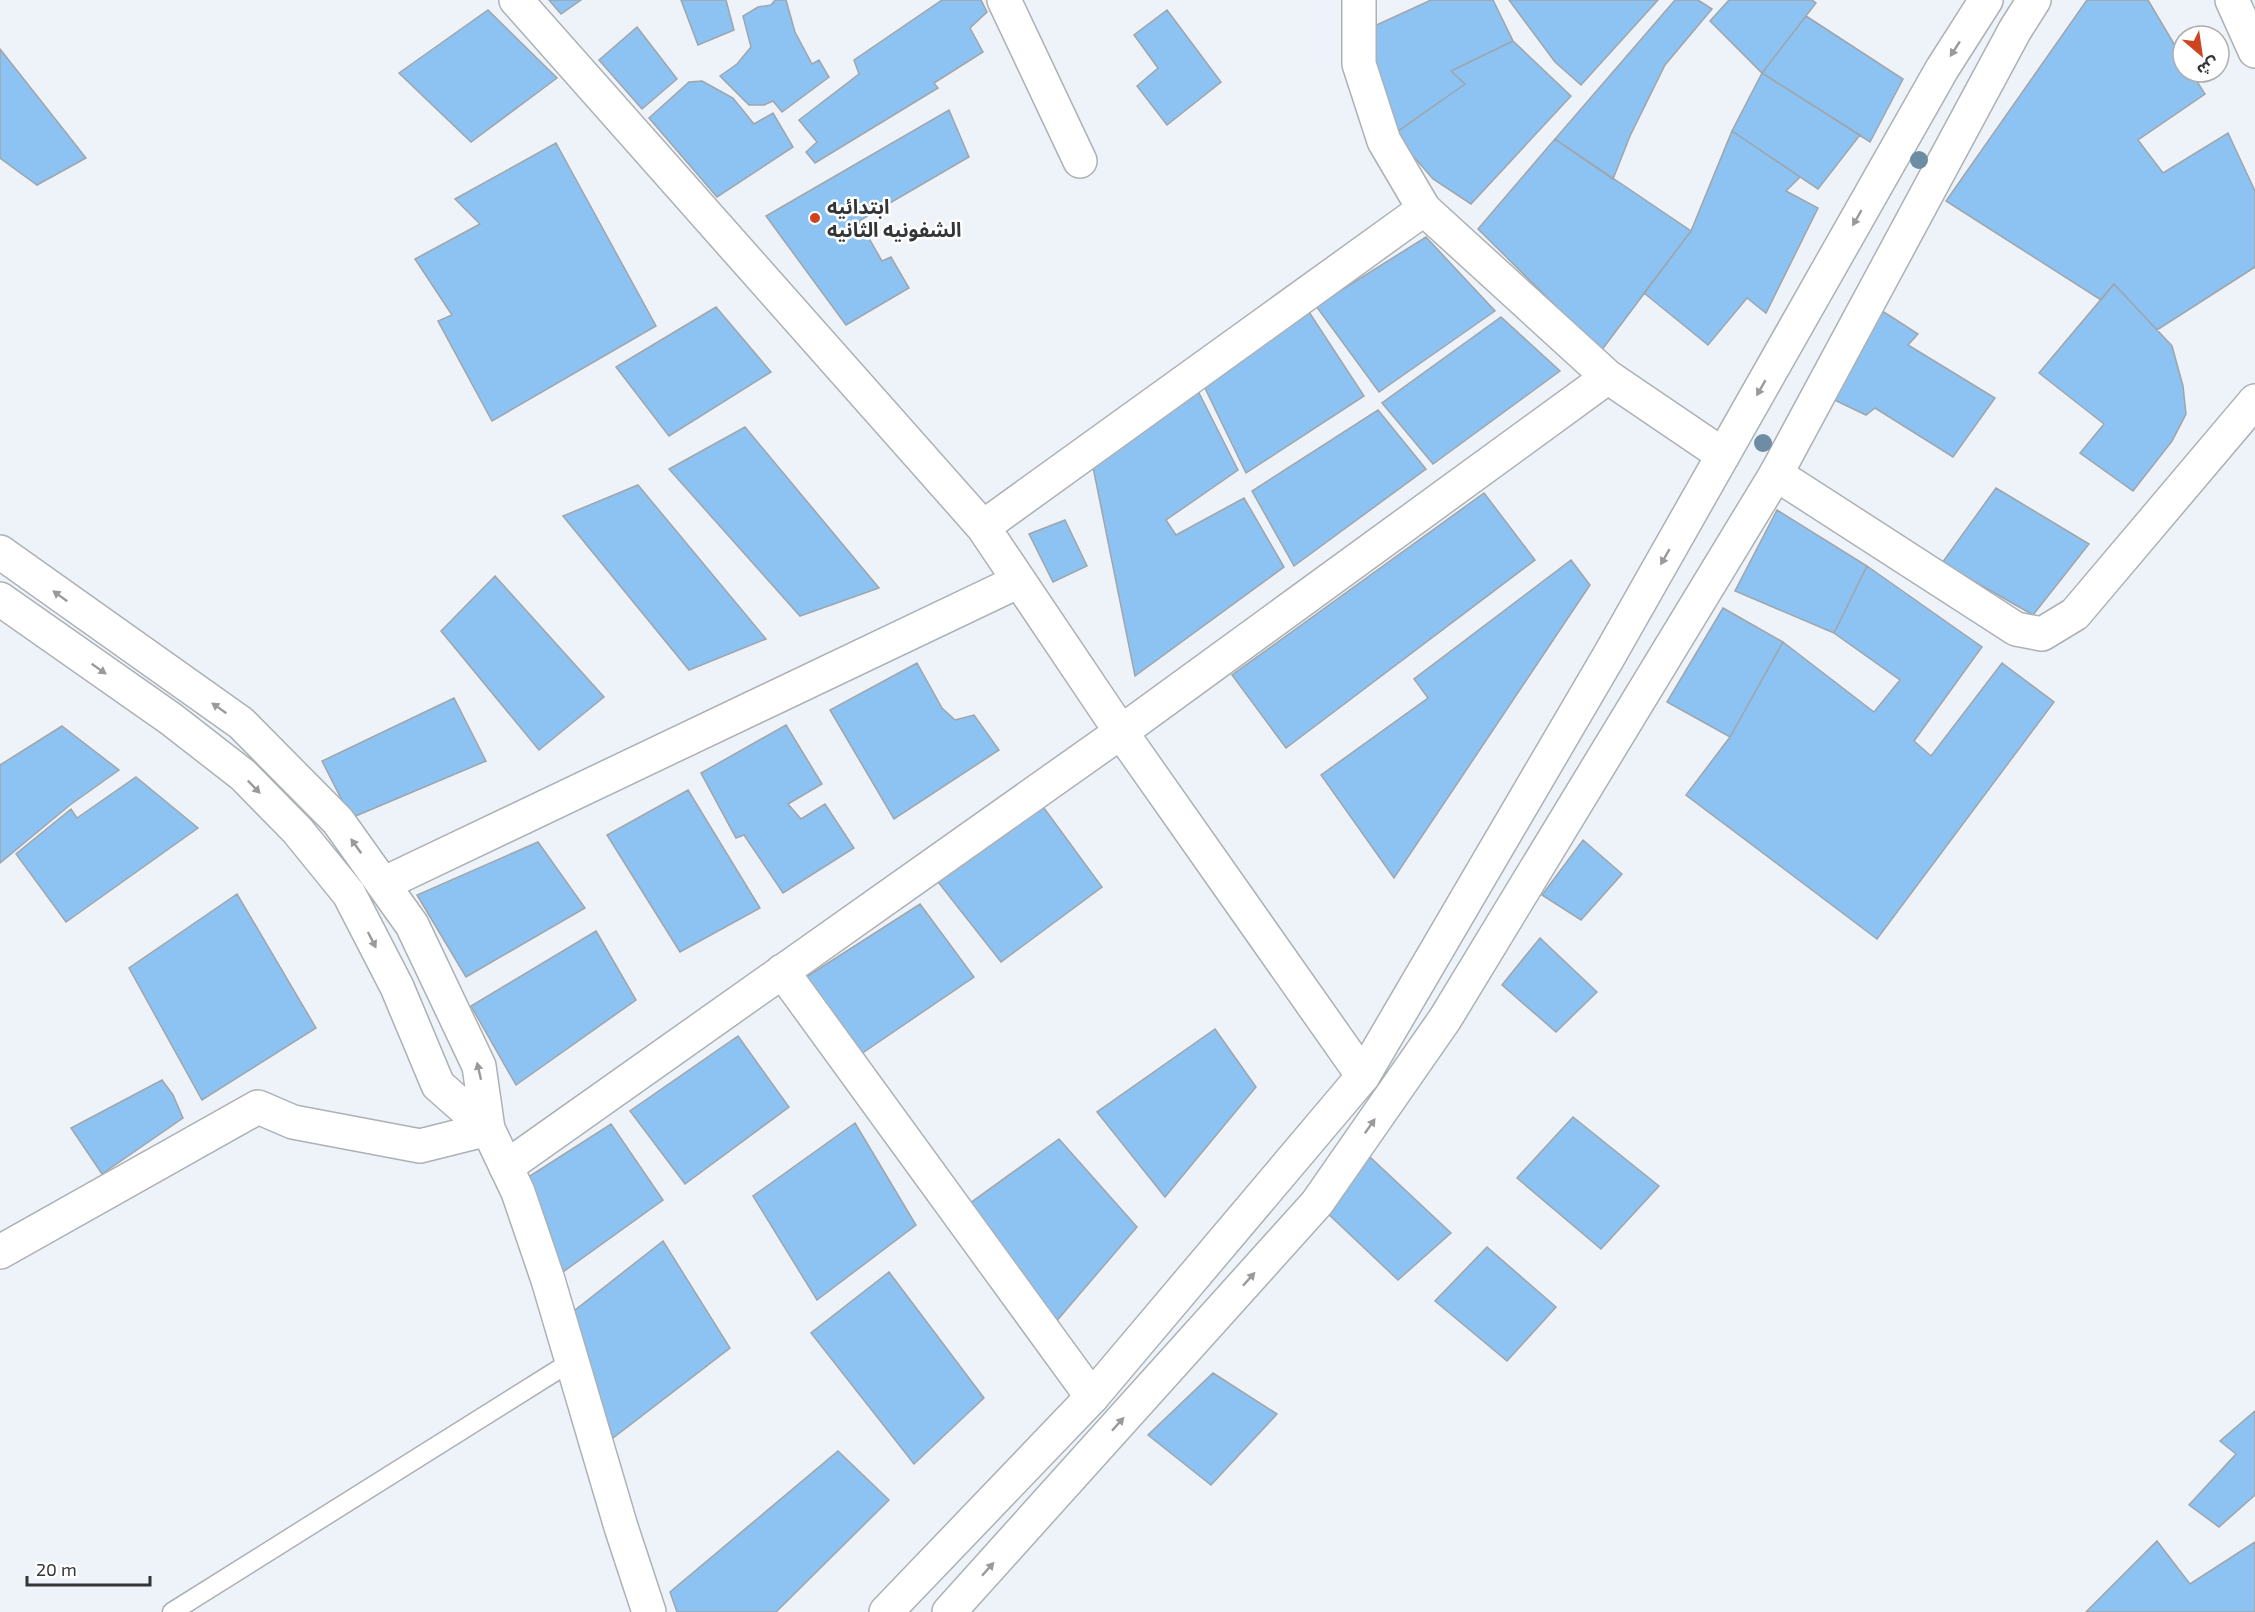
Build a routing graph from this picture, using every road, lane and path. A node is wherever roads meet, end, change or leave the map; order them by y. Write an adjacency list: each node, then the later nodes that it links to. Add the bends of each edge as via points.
1 (516, 0): 16 (street)
2 (1004, 0): 10 (street)
3 (1359, 0): 11 (street, via 1359,64 1384,141)
4 (1986, 0): 14 (street, one-way to 14, via 1942,69)
5 (2034, 0): 15 (street)
6 (2232, 0): 9 (street)
7 (2248, 0): 8 (street)
8 (2255, 35)
9 (2255, 51)
10 (1080, 161)
11 (1424, 209): 12 (street); 16 (street)
12 (1608, 378): 14 (street); 20 (street)
13 (2255, 401): 15 (street, via 2075,614 2042,634 2016,629)
14 (1723, 455): 23 (street, one-way to 23)
15 (1776, 474): 32 (street, one-way to 15, via 1317,1203 1445,1018)
16 (983, 527): 18 (street)
17 (0, 552): 21 (street, one-way to 17, via 338,821 241,723)
18 (1019, 581): 20 (street); 21 (street)
19 (0, 599): 24 (street, one-way to 24, via 171,719 243,775 297,830 349,894 397,987 438,1085)
20 (1121, 732): 22 (street); 23 (street)
21 (383, 884): 24 (street, one-way to 21, via 478,1066 412,926)
22 (782, 971): 25 (street); 28 (street)
23 (1363, 1076): 28 (street)
24 (488, 1129): 25 (street); 26 (street, via 420,1146 293,1122 258,1107)
25 (506, 1167): 27 (street, via 518,1192)
26 (0, 1252)
27 (572, 1360): 29 (lane); 30 (street)
28 (1092, 1397): 31 (street)
29 (172, 1612)
30 (650, 1612)
31 (886, 1612)
32 (949, 1612)

